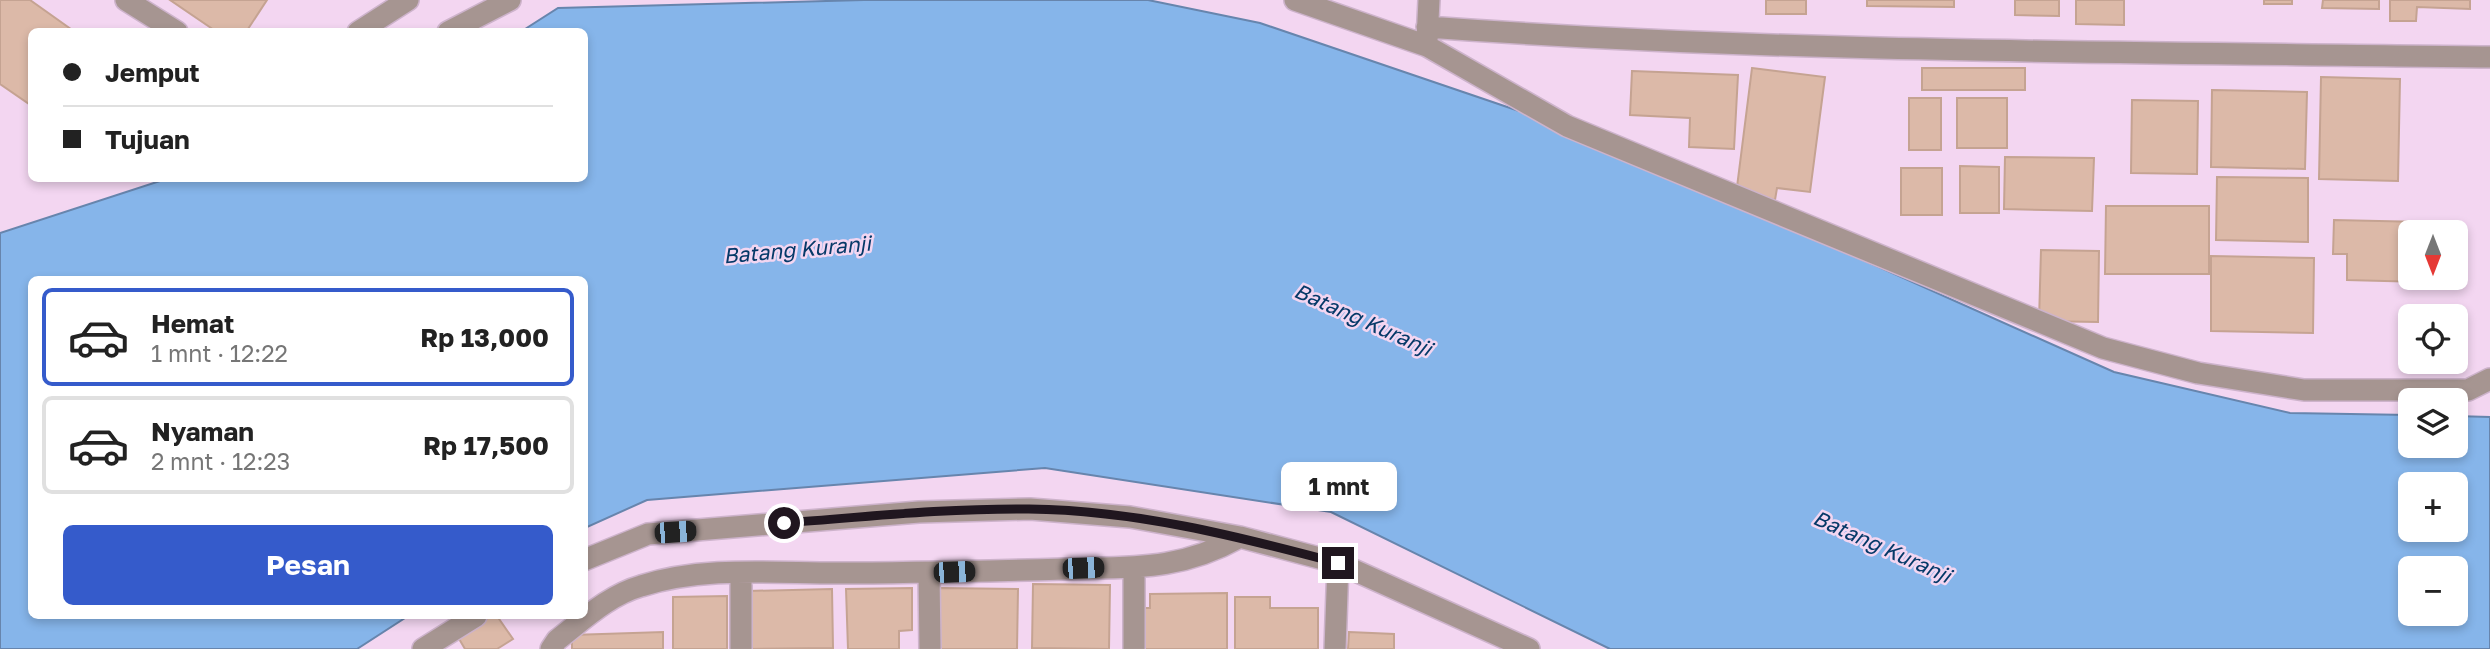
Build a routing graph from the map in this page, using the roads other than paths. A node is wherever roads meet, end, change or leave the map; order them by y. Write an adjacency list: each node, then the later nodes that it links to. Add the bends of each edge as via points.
1 (125, 0): 6 (street)
2 (408, 0): 7 (street)
3 (510, 0): 8 (street)
4 (1295, 0): 9 (street)
5 (1429, 0): 9 (street)
6 (170, 28)
7 (364, 28)
8 (456, 28)
9 (1427, 37): 10 (street); 11 (street, via 1567,126 2103,348 2198,373 2304,390 2468,390)
10 (2490, 57)
11 (2490, 379)
12 (1240, 537): 13 (street, via 1117,516 1030,509 919,512 648,534); 14 (street); 15 (street, via 1182,562)
13 (588, 558)
14 (1338, 563): 22 (street); 27 (street)
15 (1134, 567): 17 (street); 26 (street)
16 (741, 573): 17 (street); 18 (street, via 680,577 640,586 609,601); 24 (street)
17 (929, 573): 25 (street)
18 (588, 618)
19 (471, 619): 23 (street)
20 (587, 619): 21 (street)
21 (555, 646)
22 (1519, 647)
23 (423, 649)
24 (741, 649)
25 (930, 649)
26 (1134, 649)
27 (1335, 649)

